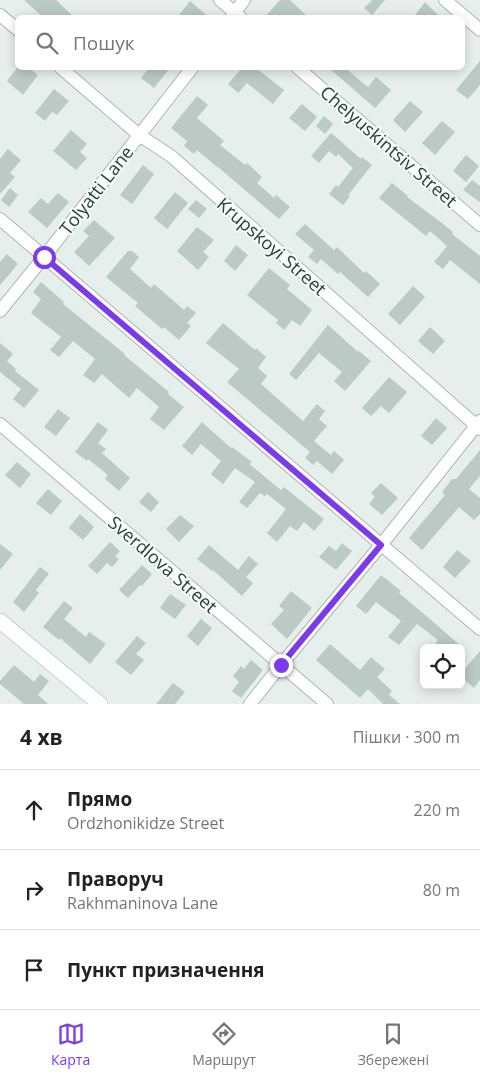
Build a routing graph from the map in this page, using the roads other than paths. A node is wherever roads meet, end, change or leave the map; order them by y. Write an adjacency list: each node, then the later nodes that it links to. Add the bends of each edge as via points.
1 (220, 0): 5 (street)
2 (244, 0): 6 (street)
3 (445, 0): 7 (street)
4 (0, 15): 9 (street)
5 (234, 15)
6 (236, 15)
7 (462, 15)
8 (465, 17): 10 (street)
9 (15, 28)
10 (480, 30)
11 (63, 70): 14 (street, Krupskoyi Street)
12 (190, 70): 14 (street, Tolyatti Lane)
13 (300, 70): 16 (street, Chelyuskintsiv Street)
14 (139, 135): 17 (street, Tolyatti Lane); 20 (street, Krupskoyi Street, via 171,156)
15 (0, 219): 17 (street)
16 (480, 224)
17 (44, 257): 18 (street, Tolyatti Lane); 21 (street)
18 (0, 311)
19 (0, 424): 24 (street, Sverdlova Street)
20 (479, 425): 21 (street)
21 (381, 545): 23 (street); 24 (street)
22 (0, 622): 25 (street)
23 (480, 629)
24 (281, 665): 26 (street); 27 (street, Sverdlova Street)
25 (100, 704)
26 (250, 704)
27 (327, 704)

